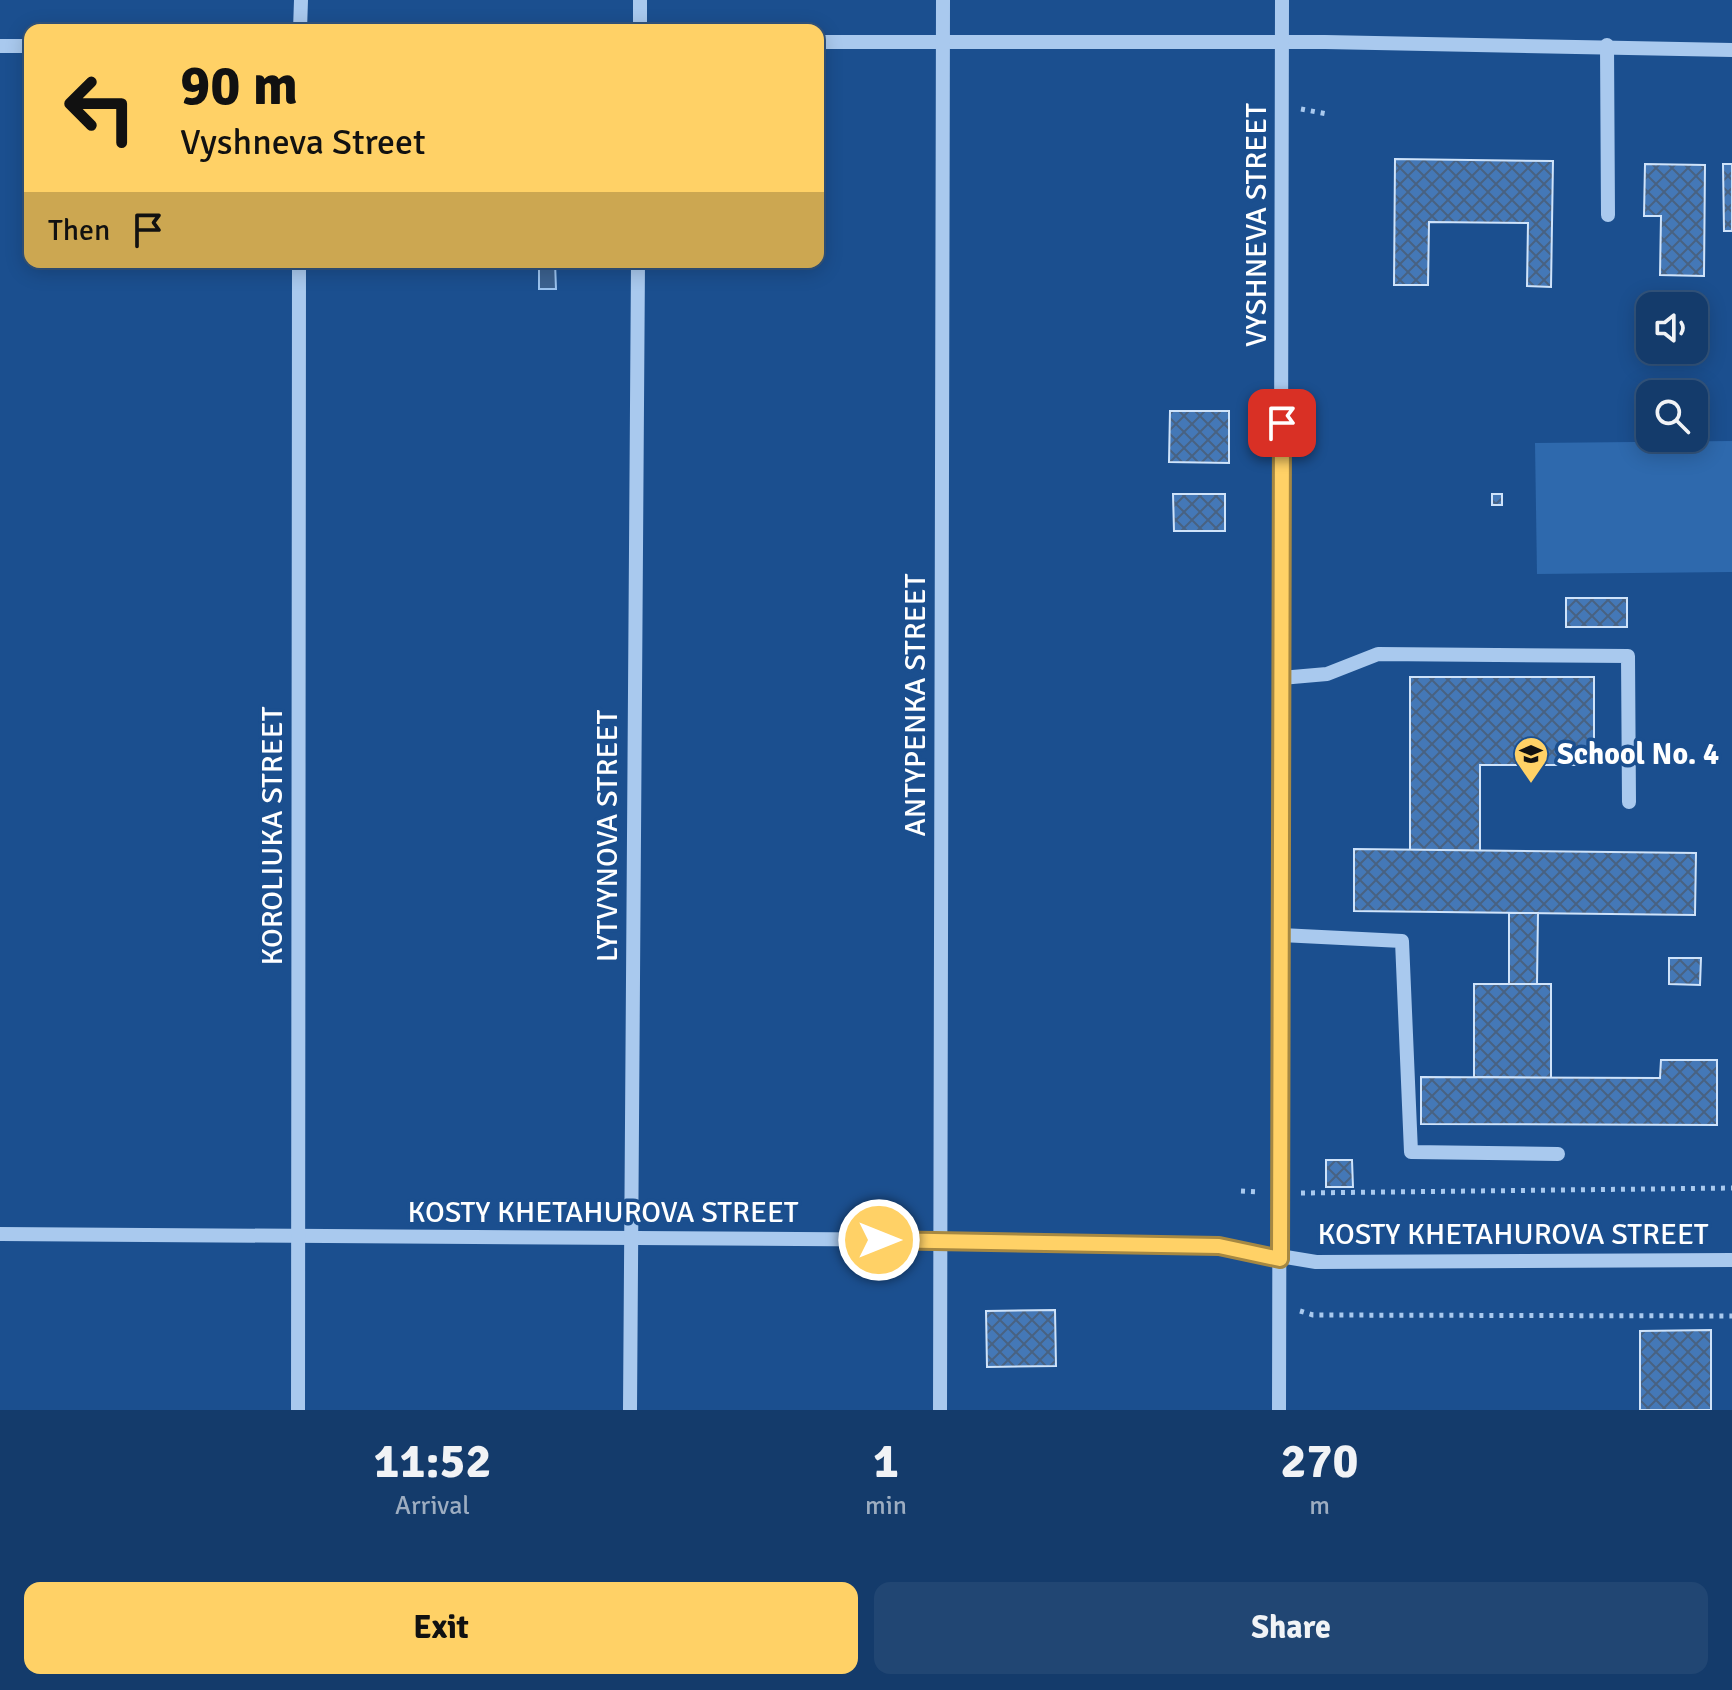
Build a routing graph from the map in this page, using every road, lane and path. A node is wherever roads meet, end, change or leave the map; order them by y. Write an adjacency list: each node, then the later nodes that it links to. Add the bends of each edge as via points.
1 (301, 0): 5 (street)
2 (640, 0): 6 (street)
3 (943, 0): 7 (street, ANTYPENKA STREET)
4 (1282, 0): 9 (street, VYSHNEVA STREET)
5 (300, 24)
6 (640, 24)
7 (942, 41): 8 (street); 9 (street); 26 (street, ANTYPENKA STREET)
8 (824, 42)
9 (1283, 42): 10 (street); 17 (street, VYSHNEVA STREET)
10 (1607, 45): 13 (street); 14 (street)
11 (0, 46): 12 (street)
12 (24, 46)
13 (1732, 50)
14 (1608, 215)
15 (299, 268): 24 (street, KOROLIUKA STREET)
16 (638, 268): 25 (street, LYTVYNOVA STREET)
17 (1281, 678): 18 (street, via 1327,674 1378,654 1628,656); 19 (street, VYSHNEVA STREET)
18 (1629, 802)
19 (1281, 935): 20 (street, via 1402,941 1411,1152); 27 (street, VYSHNEVA STREET)
20 (1558, 1154)
21 (1732, 1188): 22 (path)
22 (1316, 1194)
23 (0, 1234): 24 (street, KOSTY KHETAHUROVA STREET)
24 (297, 1236): 25 (street, KOSTY KHETAHUROVA STREET); 31 (street, KOROLIUKA STREET)
25 (630, 1239): 26 (street, KOSTY KHETAHUROVA STREET); 32 (street, LYTVYNOVA STREET)
26 (941, 1240): 27 (street, KOSTY KHETAHUROVA STREET, via 1219,1246); 33 (street, ANTYPENKA STREET)
27 (1280, 1259): 28 (street, KOSTY KHETAHUROVA STREET); 29 (street, VYSHNEVA STREET)
28 (1732, 1260)
29 (1280, 1306): 30 (path, via 1313,1315); 34 (street, VYSHNEVA STREET)
30 (1732, 1316)
31 (298, 1410)
32 (630, 1410)
33 (940, 1410)
34 (1279, 1410)

